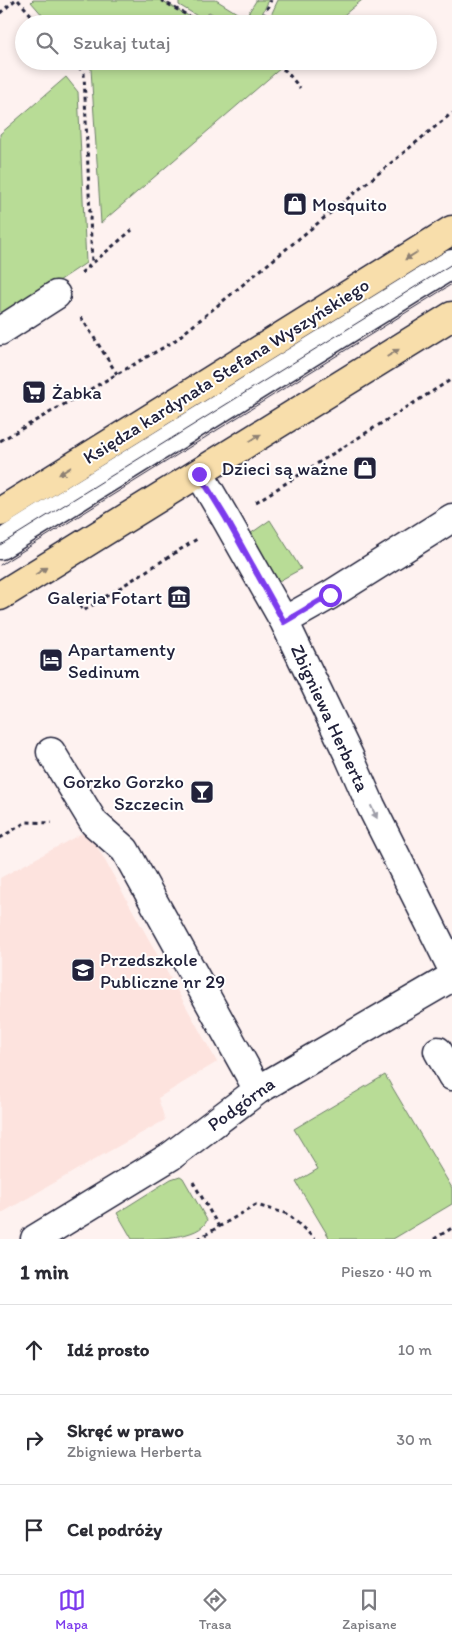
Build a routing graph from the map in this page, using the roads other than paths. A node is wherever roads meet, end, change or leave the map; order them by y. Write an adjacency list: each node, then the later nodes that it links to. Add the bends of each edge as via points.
1 (452, 230): 8 (main road, Księdza kardynała Stefana Wyszyńskiego, one-way to 8)
2 (452, 264): 10 (street)
3 (452, 284): 11 (street)
4 (59, 292): 6 (street)
5 (452, 316): 7 (main road, one-way to 5)
6 (0, 331)
7 (199, 474): 12 (main road, one-way to 7); 13 (street, Zbigniewa Herberta)
8 (0, 512)
9 (452, 518): 13 (street)
10 (0, 545)
11 (0, 565)
12 (0, 596)
13 (284, 622): 15 (street, Zbigniewa Herberta, one-way to 15)
14 (51, 752): 19 (street, via 94,823 125,850)
15 (452, 968)
16 (452, 977): 19 (street, Podgórna)
17 (438, 1051): 18 (street)
18 (452, 1076)
19 (258, 1090): 20 (street, Podgórna, via 171,1156)
20 (35, 1239)

